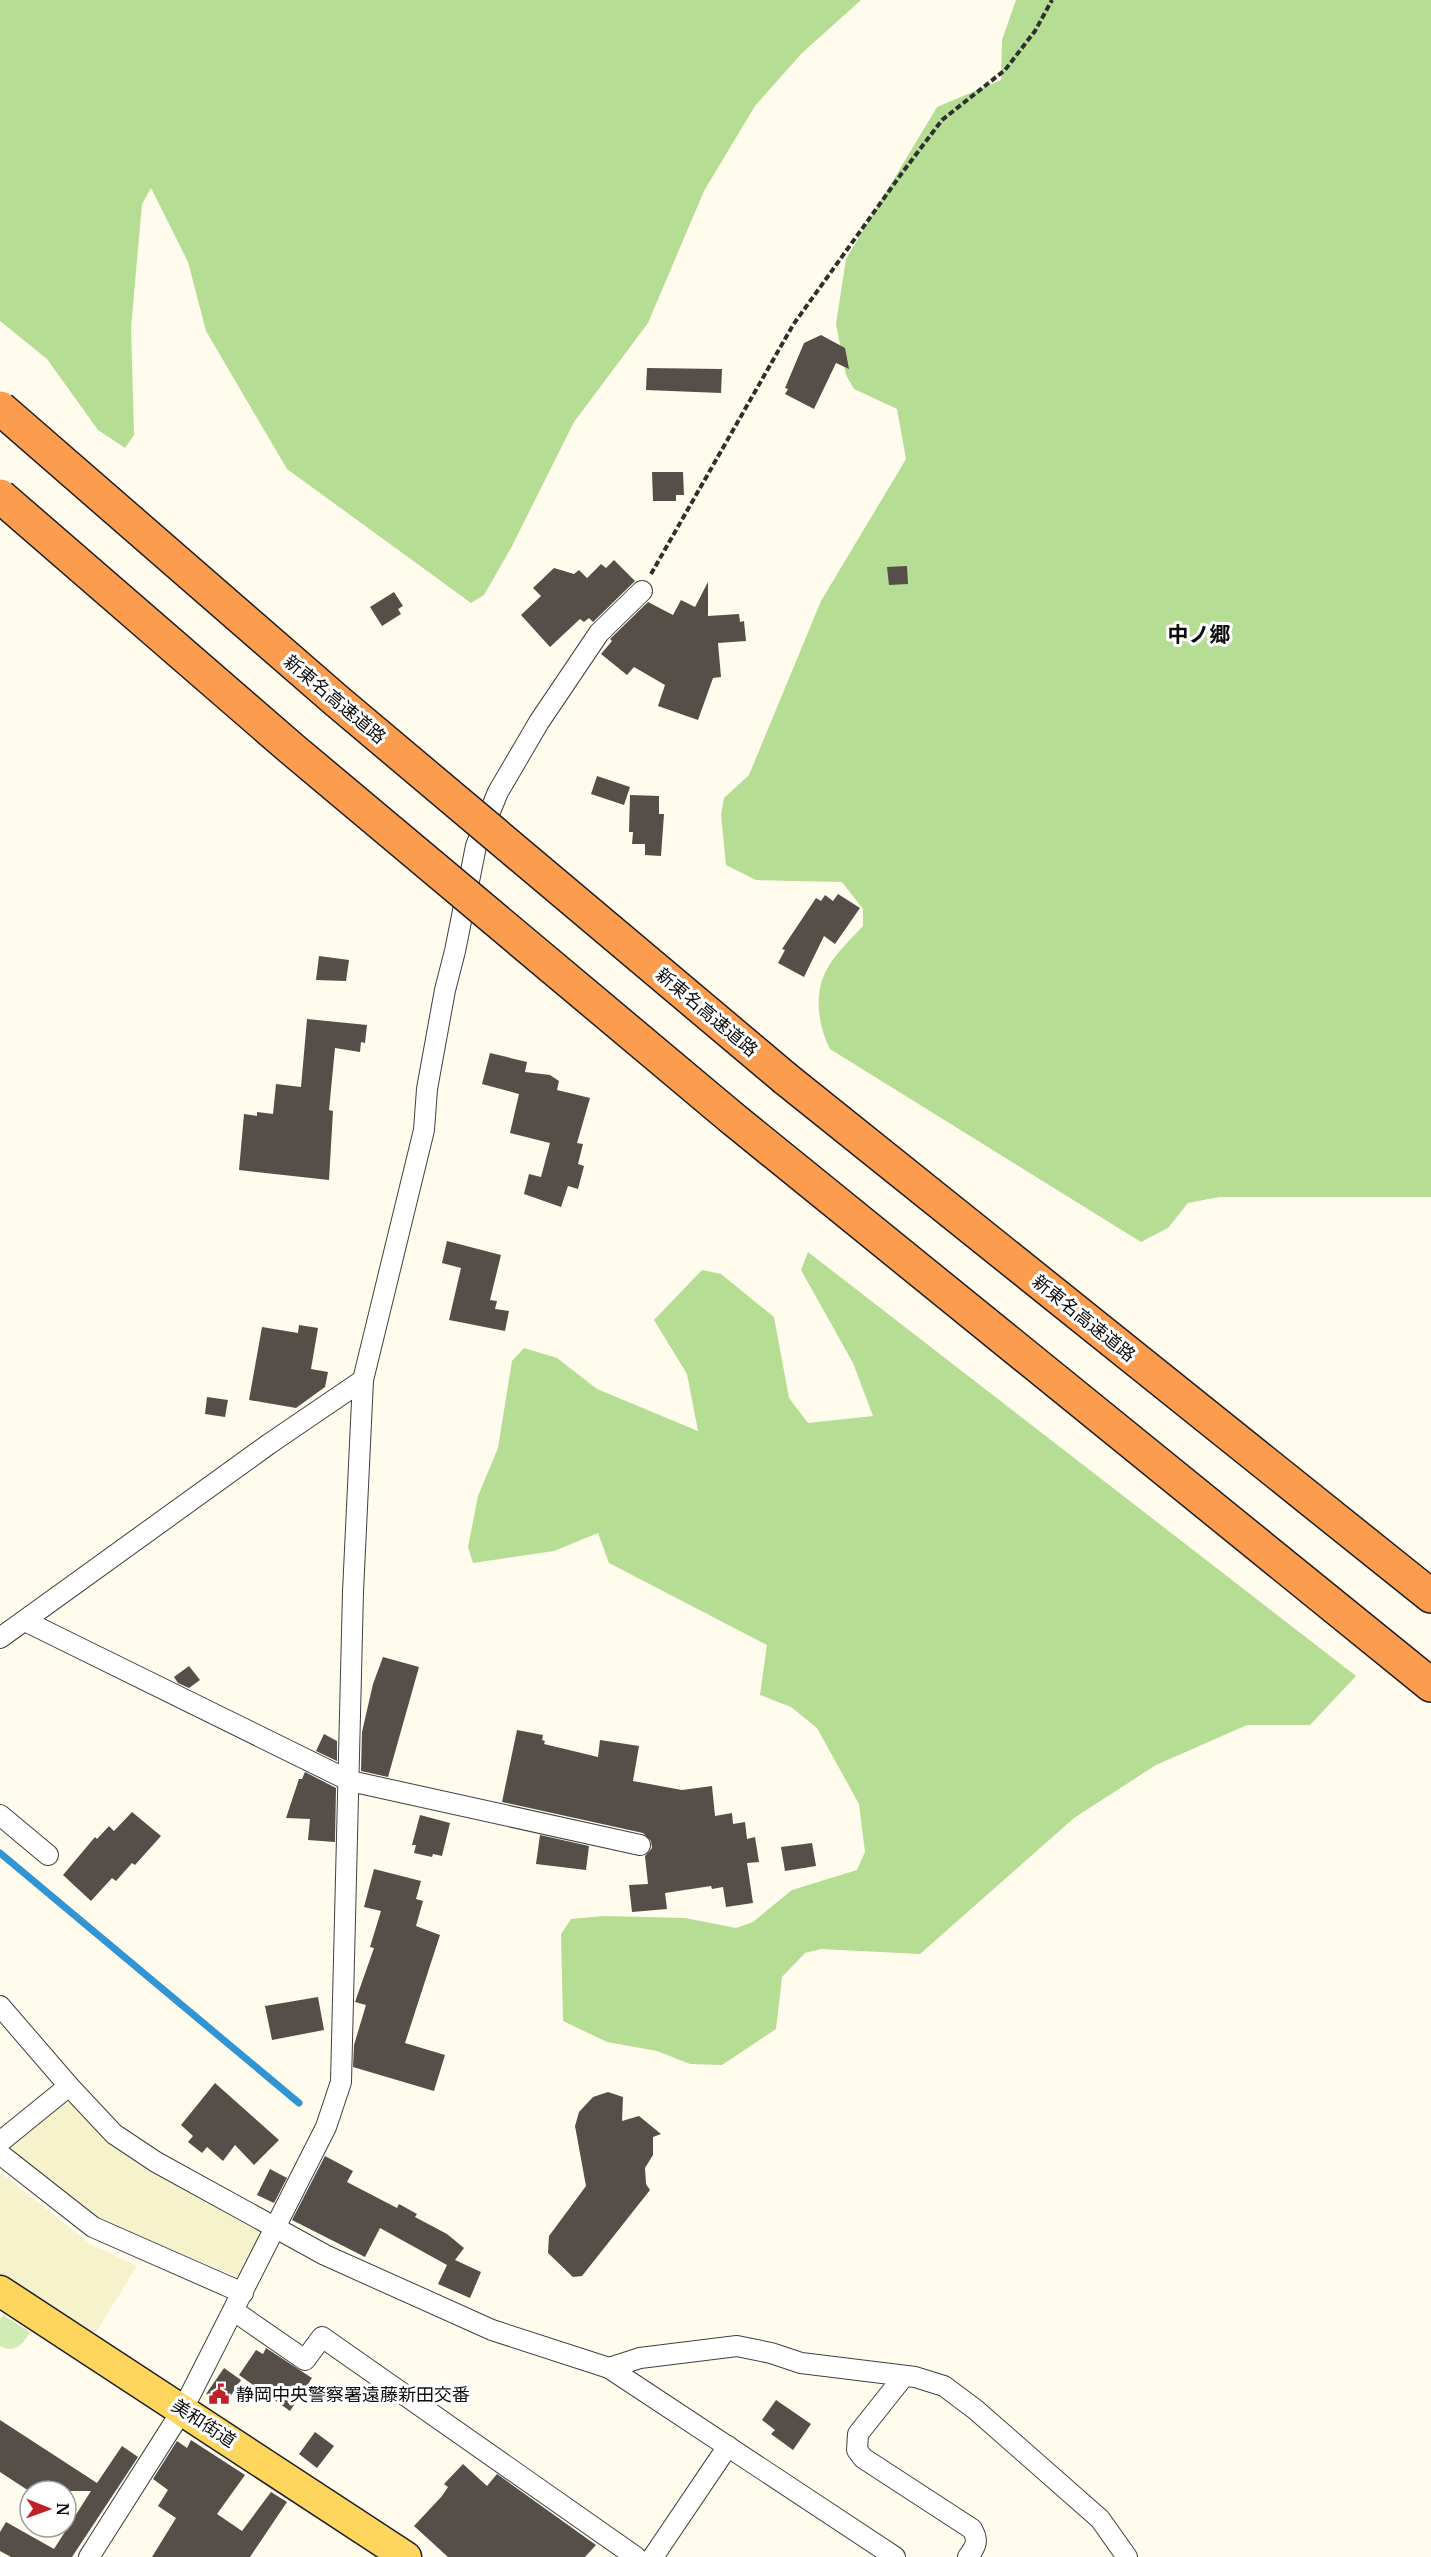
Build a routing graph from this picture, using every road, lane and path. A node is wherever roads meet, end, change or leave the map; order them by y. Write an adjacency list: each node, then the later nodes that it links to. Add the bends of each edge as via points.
1 (1052, 0): 4 (path, via 1035,31 1005,70 942,120 793,325)
2 (0, 408): 6 (highway, 新東名高速道路, bridge, via 337,701 786,1079)
3 (0, 496): 9 (highway, bridge, via 292,749 732,1118)
4 (642, 591): 5 (street, via 599,633 540,722 498,792 476,846 442,1001 424,1130)
5 (363, 1380): 7 (street); 10 (street)
6 (1431, 1596)
7 (25, 1621): 8 (street); 10 (street)
8 (0, 1638)
9 (1431, 1685)
10 (350, 1781): 12 (street); 18 (street, via 341,2082 326,2127)
11 (0, 1815): 13 (street)
12 (640, 1845)
13 (48, 1854)
14 (0, 2006): 15 (street)
15 (69, 2086): 16 (street); 18 (street, via 114,2134 156,2162)
16 (0, 2142)
17 (0, 2154): 20 (street, via 93,2228)
18 (274, 2226): 20 (street); 22 (street, via 325,2255 492,2330)
19 (0, 2291): 24 (main road, 美和街道)
20 (243, 2293): 21 (street)
21 (234, 2311): 24 (street); 28 (street, via 305,2360 322,2337)
22 (609, 2368): 23 (street, via 640,2358 736,2346 801,2363); 25 (street)
23 (904, 2376): 31 (street, via 858,2434 858,2450 863,2458 972,2529 976,2546); 32 (street, via 944,2386 976,2410 1100,2519)
24 (183, 2409): 26 (street); 27 (main road, 美和街道)
25 (728, 2446): 29 (street); 30 (street)
26 (89, 2557)
27 (406, 2557)
28 (636, 2557)
29 (653, 2557)
30 (895, 2557)
31 (968, 2557)
32 (1127, 2557)

